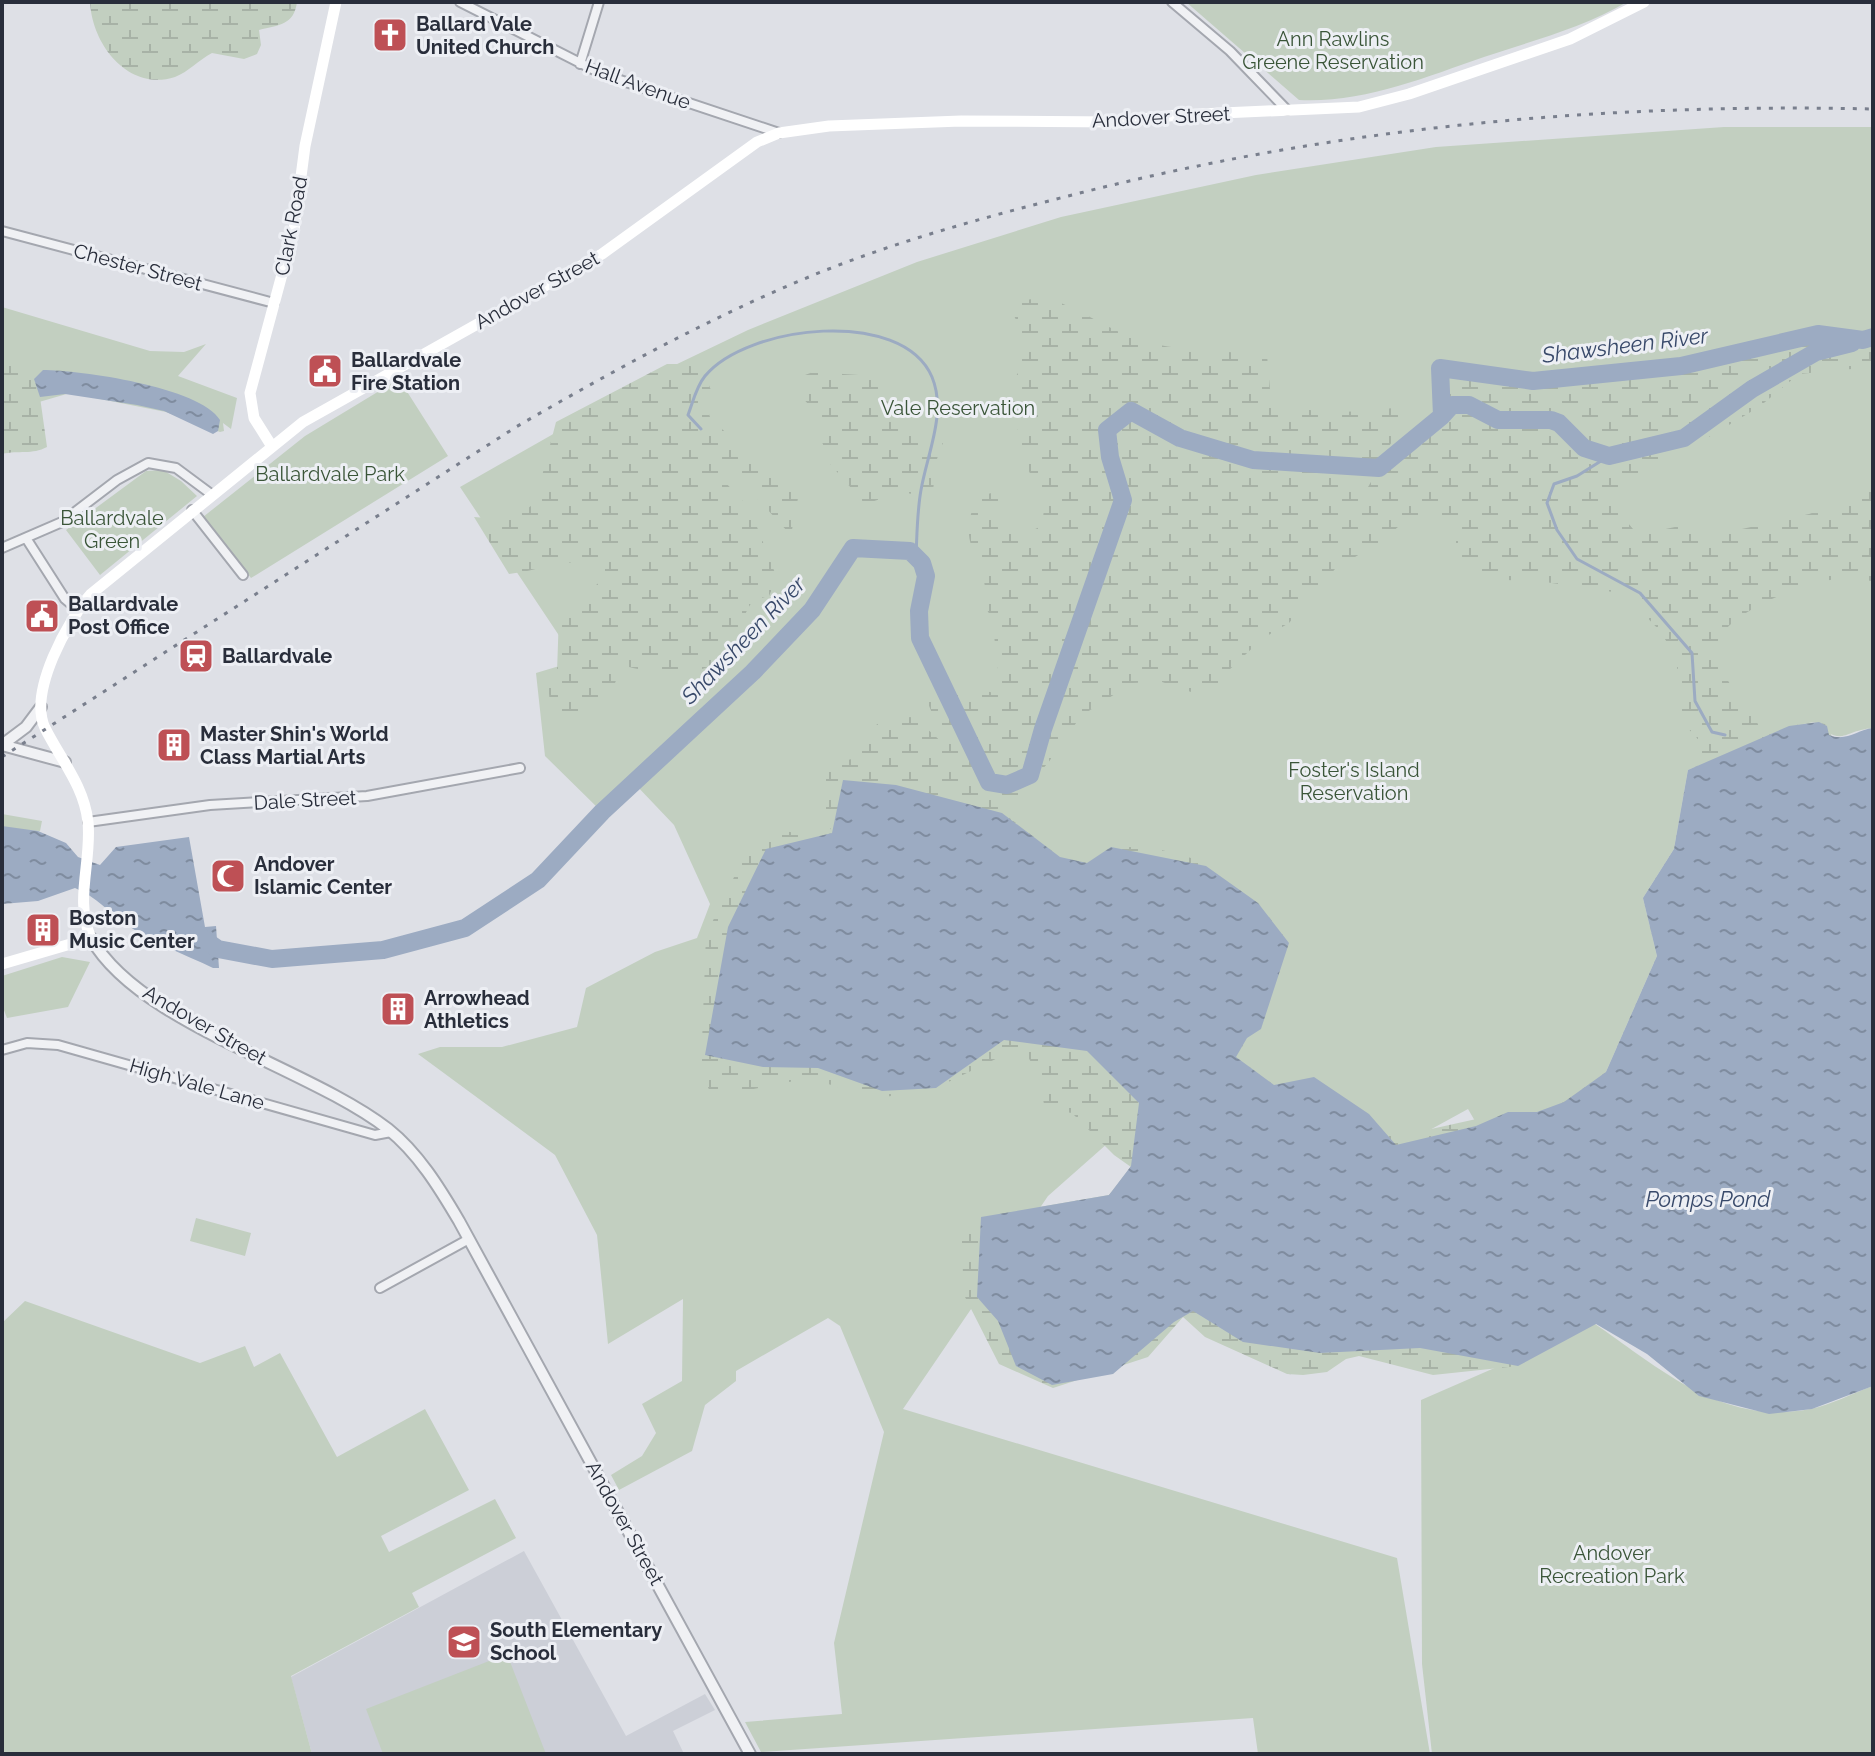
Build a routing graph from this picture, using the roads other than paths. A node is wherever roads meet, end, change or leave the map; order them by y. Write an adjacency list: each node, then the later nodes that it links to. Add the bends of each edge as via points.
1 (336, 2): 10 (main road, Clark Road, via 305,146 294,230)
2 (460, 2): 6 (street, Hall Avenue)
3 (599, 2): 6 (street)
4 (1172, 2): 7 (street)
5 (1644, 2): 7 (main road, Andover Street, via 1596,28 1409,94 1359,107)
6 (580, 64): 8 (street, Hall Avenue)
7 (1287, 110): 8 (main road, Andover Street, via 1117,122 902,122)
8 (779, 133): 11 (main road, Andover Street, via 757,142 602,254 338,400)
9 (2, 231): 10 (street, Chester Street)
10 (274, 303): 11 (main road, Clark Road, via 250,393 254,418)
11 (271, 445): 12 (main road, Andover Street)
12 (211, 494): 13 (main road, Andover Street); 14 (street, via 176,468 148,463 62,522)
13 (192, 510): 16 (street); 17 (main road, Andover Street)
14 (26, 538): 15 (street); 17 (street, via 65,599)
15 (2, 548)
16 (243, 575)
17 (78, 610): 18 (main road, Andover Street, via 53,658)
18 (41, 707): 19 (street); 20 (main road, via 43,725)
19 (2, 745): 20 (street)
20 (65, 762): 22 (main road, via 82,795)
21 (520, 768): 22 (street, Dale Street, via 367,796 210,805)
22 (88, 822): 23 (main road, via 83,895)
23 (91, 938): 24 (main road); 26 (street, Andover Street, via 122,973 172,1010 335,1096)
24 (2, 964)
25 (2, 1050): 26 (street, High Vale Lane, via 27,1043 58,1045 375,1135)
26 (391, 1132): 27 (street, Andover Street, via 428,1172)
27 (469, 1239): 28 (street); 29 (street, Andover Street)
28 (380, 1288)
29 (750, 1754)

